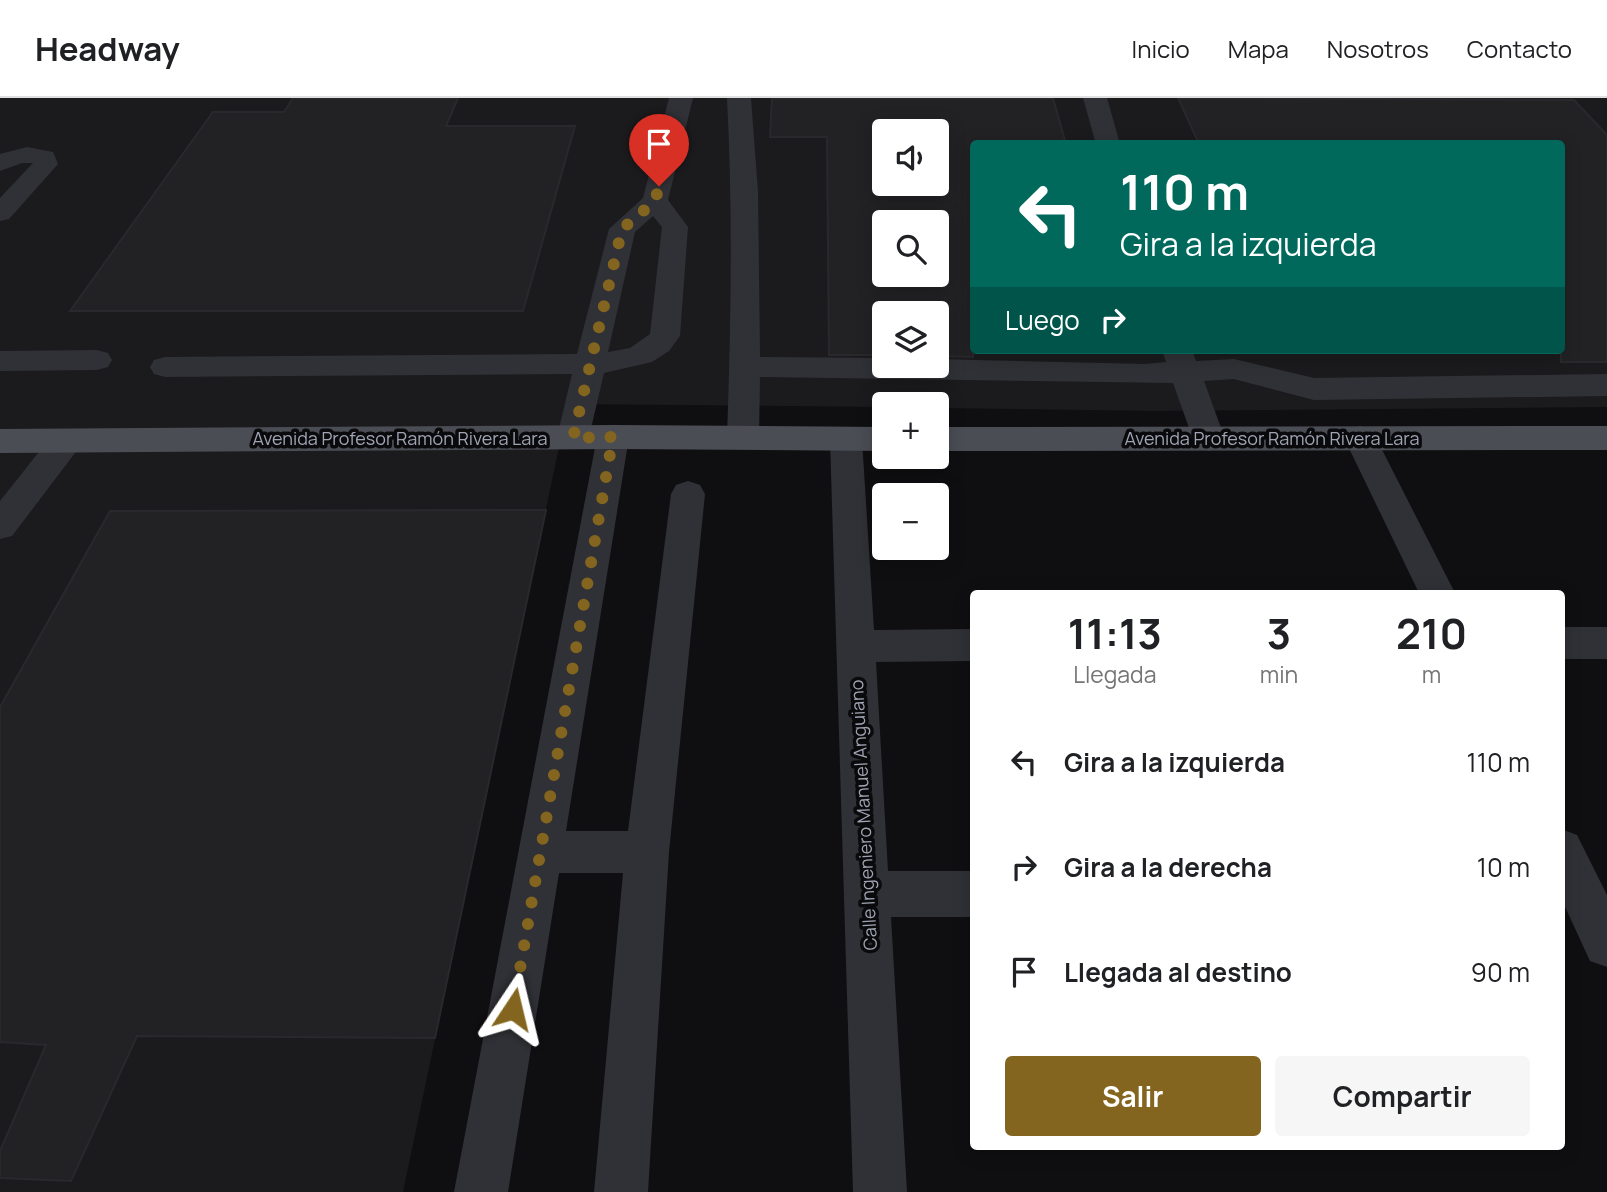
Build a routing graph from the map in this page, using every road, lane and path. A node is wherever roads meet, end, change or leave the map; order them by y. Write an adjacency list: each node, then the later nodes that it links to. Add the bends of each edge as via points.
1 (681, 98): 6 (street)
2 (739, 98): 13 (street, via 745,192)
3 (1095, 98): 4 (street)
4 (1107, 140)
5 (0, 164): 7 (street, via 34,154 44,157 46,164)
6 (655, 201): 11 (street, via 622,229); 11 (street, via 675,226 665,336 646,353 628,360)
7 (0, 213)
8 (97, 360): 9 (street)
9 (0, 361)
10 (1181, 361): 13 (street); 14 (street, via 1247,371 1314,389); 21 (street)
11 (590, 364): 12 (street); 15 (street)
12 (165, 367)
13 (745, 368): 16 (street)
14 (1607, 385)
15 (593, 437): 16 (main road, Avenida Profesor Ramón Rivera Lara); 23 (main road, Avenida Profesor Ramón Rivera Lara); 31 (street)
16 (744, 437): 19 (main road, Avenida Profesor Ramón Rivera Lara)
17 (1360, 438): 18 (main road, Avenida Profesor Ramón Rivera Lara); 21 (main road, Avenida Profesor Ramón Rivera Lara); 26 (street)
18 (1607, 438)
19 (865, 439): 30 (street, Calle Ingeniero Manuel Anguiano)
20 (949, 439): 21 (main road, Avenida Profesor Ramón Rivera Lara)
21 (1209, 439)
22 (0, 441): 23 (main road, Avenida Profesor Ramón Rivera Lara)
23 (66, 441): 25 (street)
24 (688, 494): 32 (street)
25 (0, 526)
26 (1436, 590)
27 (1565, 643): 28 (street)
28 (1607, 643)
29 (970, 645): 30 (street)
30 (857, 646): 35 (street, Calle Ingeniero Manuel Anguiano)
31 (540, 852): 32 (street); 38 (street)
32 (647, 852): 39 (street)
33 (1565, 857): 34 (street)
34 (1583, 890): 37 (street)
35 (868, 894): 36 (street); 40 (street, Calle Ingeniero Manuel Anguiano)
36 (970, 894)
37 (1607, 944)
38 (481, 1192)
39 (621, 1192)
40 (880, 1192)

